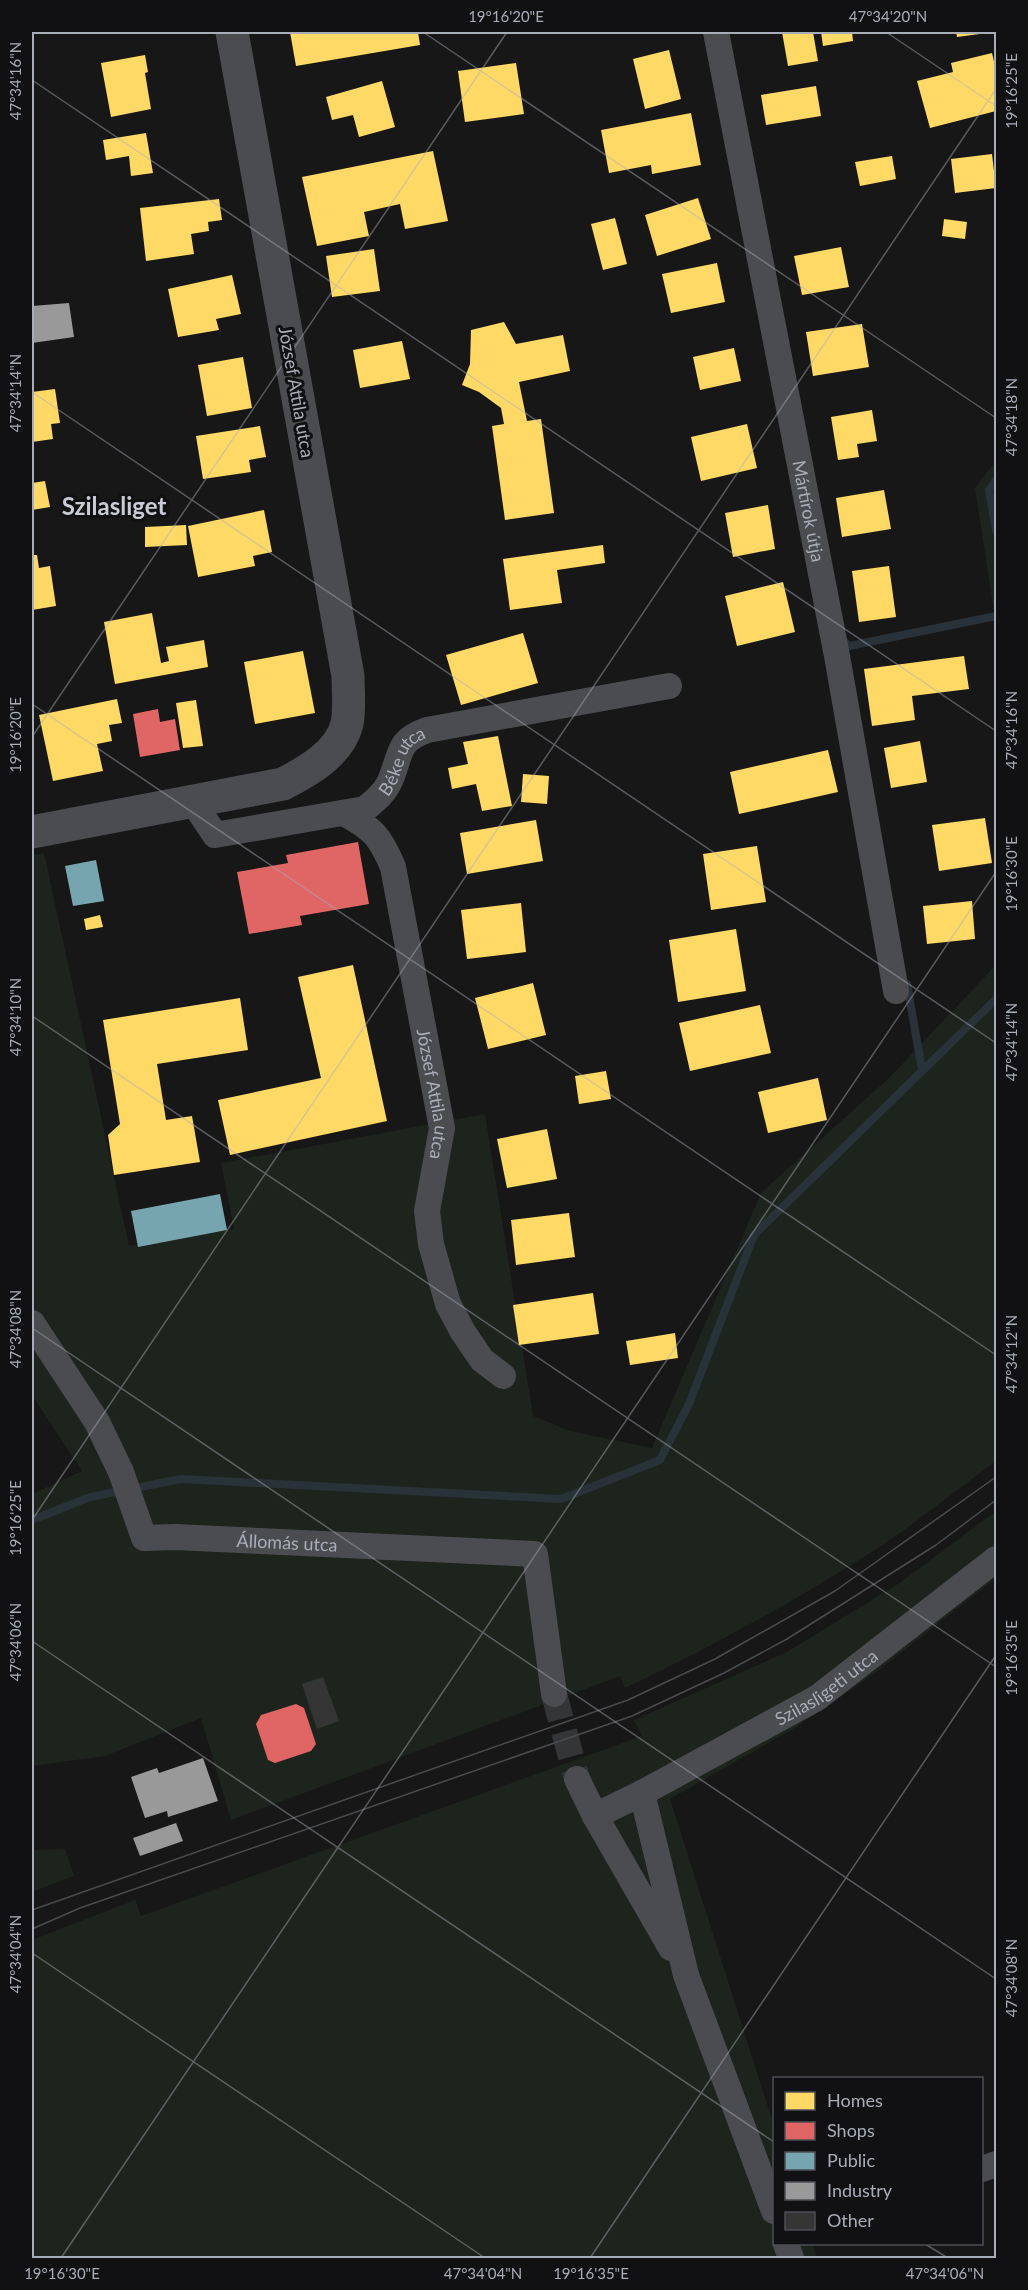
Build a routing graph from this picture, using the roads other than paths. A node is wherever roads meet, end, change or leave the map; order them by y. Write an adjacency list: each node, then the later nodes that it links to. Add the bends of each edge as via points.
1 (232, 32): 4 (street, József Attila utca, via 348,676 347,724 332,750 308,771 282,784)
2 (716, 32): 7 (street, Mártírok útja, via 837,656)
3 (669, 686): 5 (street, Béke utca, via 413,735 400,747 392,778 380,797 365,809)
4 (193, 802): 5 (street, Béke utca, via 215,834); 6 (street)
5 (344, 813): 9 (street, József Attila utca, via 381,838 393,867 442,1128 427,1211 439,1276 448,1304 474,1350)
6 (32, 832)
7 (896, 991)
8 (32, 1323): 11 (street, Állomás utca, via 97,1422 121,1472 144,1538 535,1554)
9 (503, 1376)
10 (996, 1559): 13 (street, Szilasligeti utca, via 817,1698)
11 (554, 1694)
12 (577, 1779): 14 (street)
13 (642, 1793): 14 (street, Szilasligeti utca); 15 (street)
14 (595, 1816): 15 (street)
15 (686, 1975): 16 (street)
16 (773, 2208)

